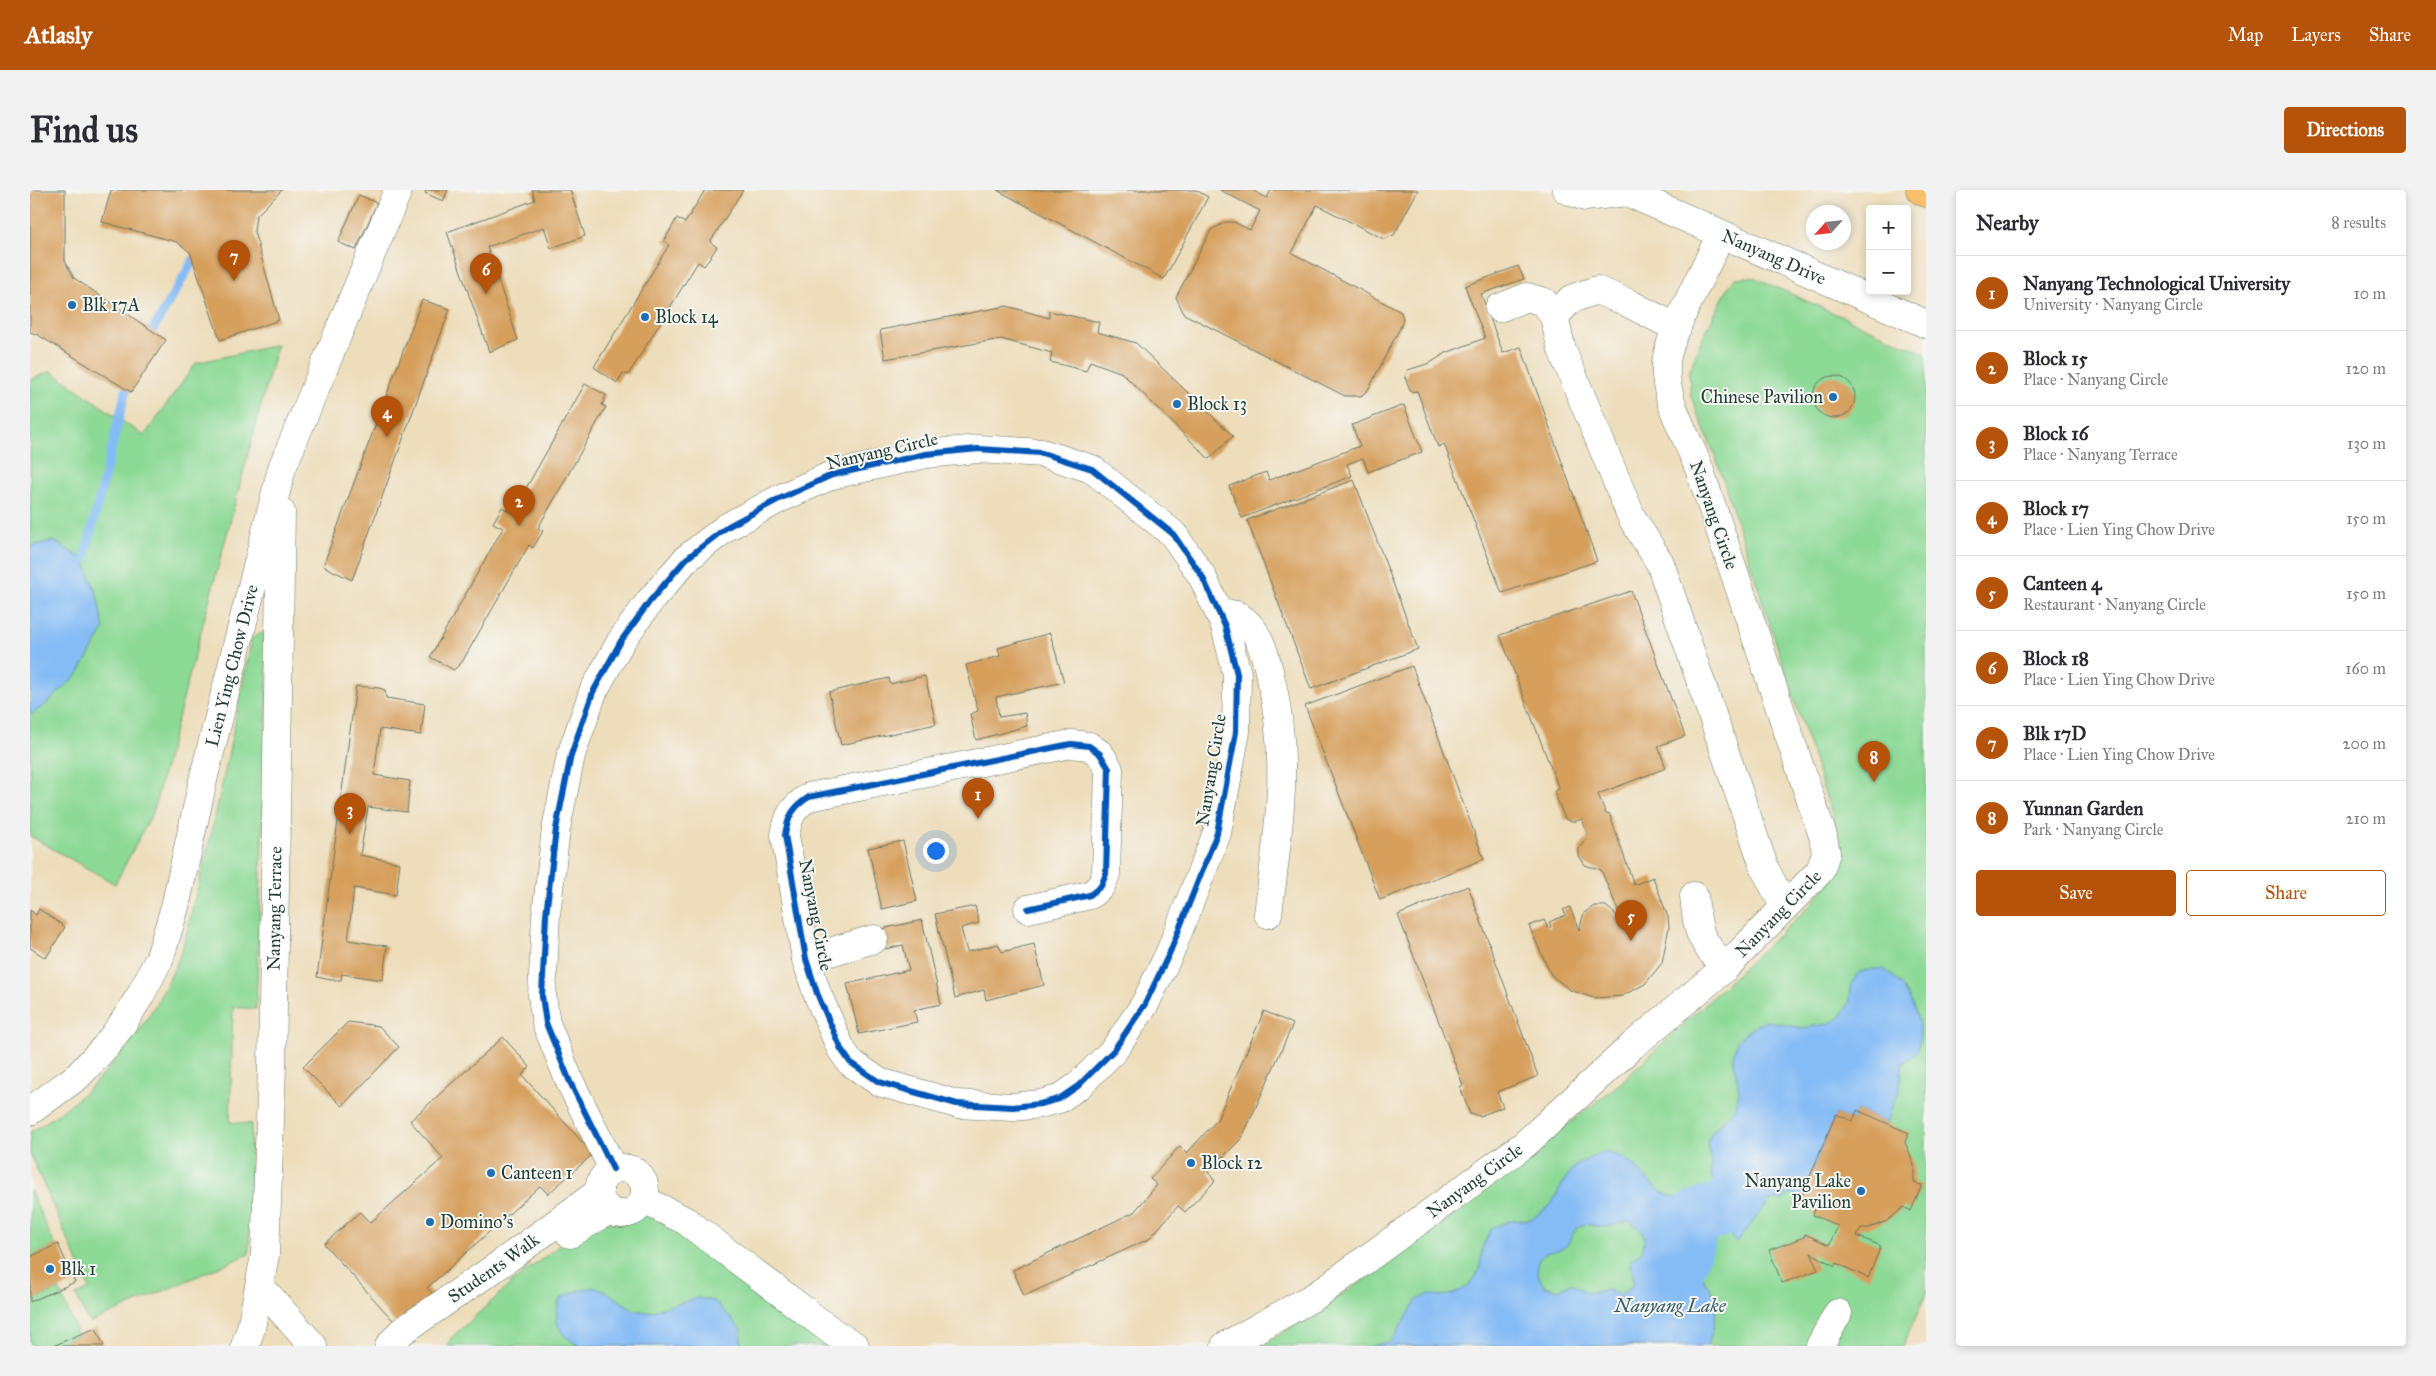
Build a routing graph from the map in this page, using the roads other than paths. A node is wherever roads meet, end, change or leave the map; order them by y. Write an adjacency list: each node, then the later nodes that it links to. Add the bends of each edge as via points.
1 (398, 190): 11 (street, Lien Ying Chow Drive)
2 (1567, 190): 4 (street, via 1585,197)
3 (1920, 190): 5 (highway)
4 (1625, 191): 6 (street, Nanyang Drive)
5 (1926, 193)
6 (1721, 234): 9 (street, Nanyang Drive); 10 (street, Nanyang Circle)
7 (1499, 308): 8 (street, via 1527,297 1544,302)
8 (1554, 317): 10 (street, via 1571,299 1597,290); 14 (street, via 1562,350 1618,487 1632,518 1660,563 1764,869)
9 (1926, 324)
10 (1677, 328): 14 (street, Nanyang Circle, via 1666,362 1674,409 1701,472 1823,836 1826,853 1820,871)
11 (282, 468): 20 (street, Lien Ying Chow Drive, via 168,932 152,977 121,1026); 26 (street, Nanyang Terrace, via 272,1057 266,1255)
12 (1219, 613): 16 (street, via 1237,615 1257,635 1278,709 1283,779); 18 (street, Nanyang Circle, via 1237,674 1236,732 1217,833 1170,952 1145,1004 1114,1050 1078,1086 1059,1099 1013,1107 957,1104 879,1082 850,1062 840,1048); 23 (street, Nanyang Circle, via 1202,576 1173,534 1092,469 1026,451 978,449 926,454 832,475 727,527 686,559 621,641 593,692 571,755 556,829 546,915 542,996 546,1023 566,1074)
13 (1694, 896): 19 (street, via 1697,930)
14 (1784, 906): 19 (street, Nanyang Circle)
15 (1028, 909): 18 (street, Nanyang Circle, via 1090,895 1106,874 1109,769 1100,754 1089,746 1071,744 809,797 797,805 788,817 785,835)
16 (1268, 914)
17 (874, 939): 18 (street)
18 (806, 959)
19 (1725, 968): 32 (street, Nanyang Circle, via 1632,1046 1525,1144 1317,1295)
20 (98, 1054): 21 (street, via 59,1080); 22 (street, Lien Ying Chow Drive, via 78,1076)
21 (30, 1092)
22 (30, 1111)
23 (613, 1169): 24 (street, via 629,1168 642,1177 646,1192); 25 (street, via 600,1183)
24 (644, 1200): 25 (street, via 638,1208 619,1214); 31 (street, via 686,1221)
25 (604, 1201): 28 (street, Students Walk, via 499,1265)
26 (260, 1286): 29 (street, Nanyang Terrace); 30 (street)
27 (1838, 1314): 33 (street)
28 (401, 1342)
29 (245, 1346)
30 (313, 1346)
31 (855, 1346)
32 (1224, 1346)
33 (1821, 1346)

